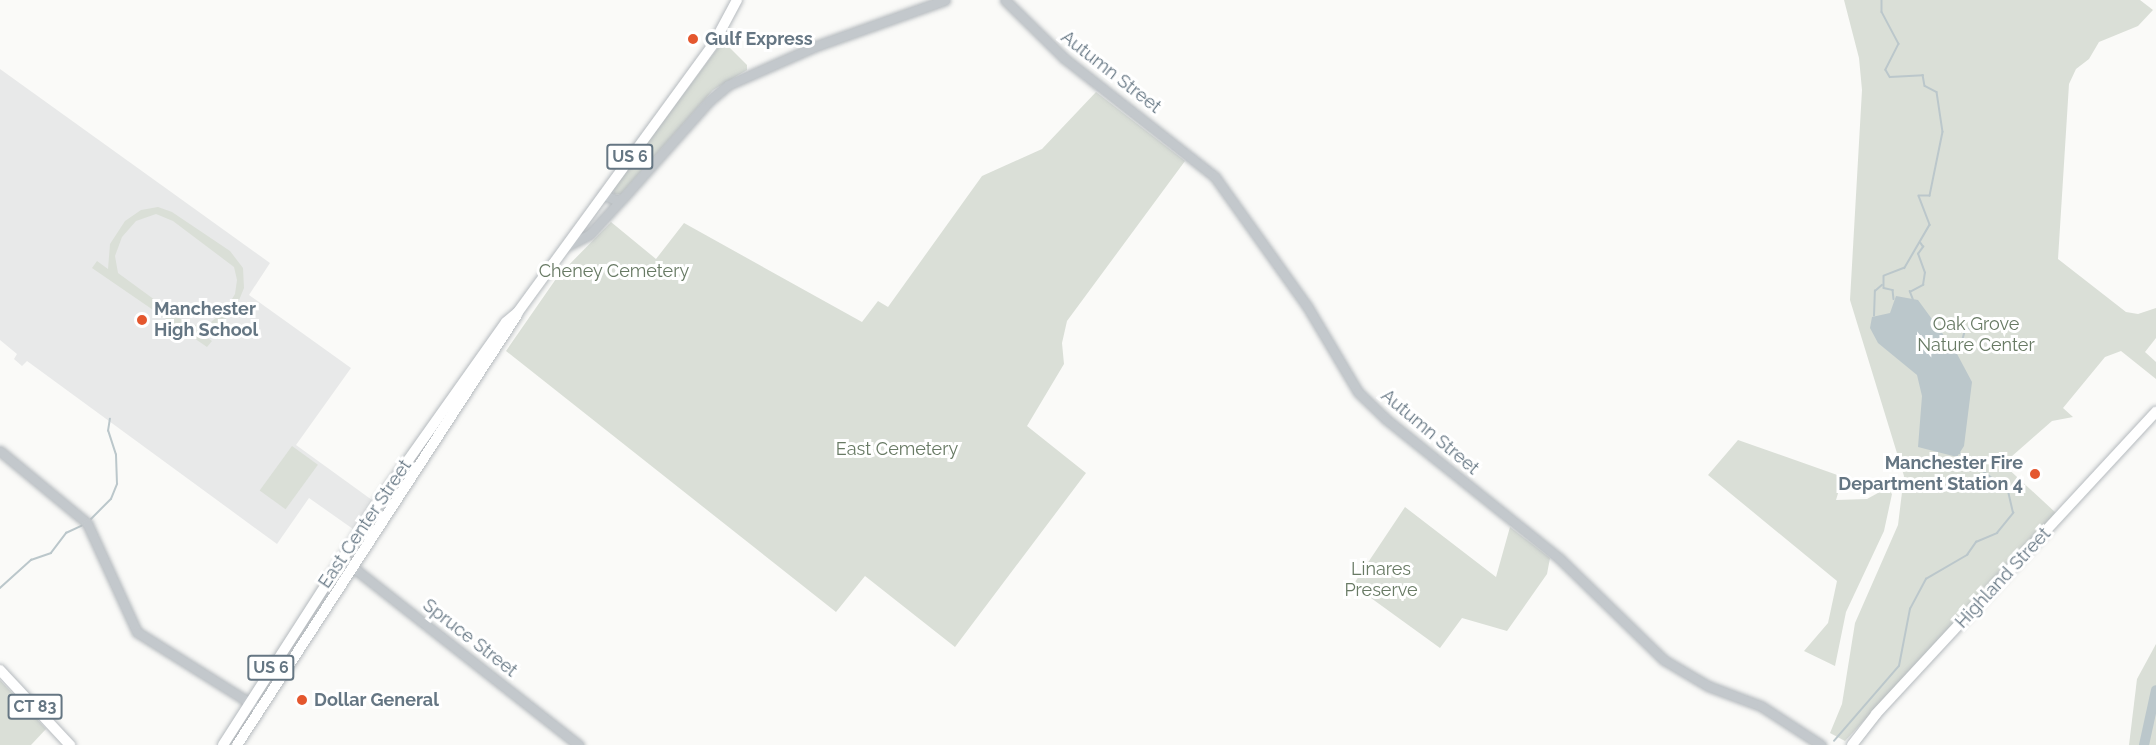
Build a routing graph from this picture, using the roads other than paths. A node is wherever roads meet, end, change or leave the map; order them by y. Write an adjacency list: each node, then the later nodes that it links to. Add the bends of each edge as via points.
1 (737, 0): 4 (main road, East Center Street / US 6, via 714,43)
2 (945, 0): 5 (street, via 816,46 728,85 709,101)
3 (1005, 0): 19 (street, Autumn Street, via 1064,58 1215,177 1308,306 1358,392 1386,419 1560,560 1664,660 1708,686 1761,706)
4 (603, 194): 5 (street, via 616,200); 6 (main road, East Center Street / US 6)
5 (623, 198): 6 (street, via 590,234)
6 (563, 249): 7 (main road, East Center Street / US 6)
7 (518, 312): 10 (main road, East Center Street / US 6, via 462,384); 11 (main road, East Center Street / US 6, via 513,326)
8 (2156, 412): 20 (main road, Highland Street, via 1891,697)
9 (0, 451): 13 (street, via 85,521 132,626)
10 (341, 558): 11 (street, Spruce Street); 13 (main road, East Center Street / US 6)
11 (354, 568): 14 (main road, East Center Street / US 6); 18 (street, Spruce Street)
12 (0, 670): 15 (main road, CT 83)
13 (250, 702): 14 (street); 16 (main road, East Center Street / US 6)
14 (261, 709): 17 (main road, East Center Street / US 6)
15 (70, 745)
16 (223, 745)
17 (237, 745)
18 (579, 745)
19 (1821, 745)
20 (1852, 745)

